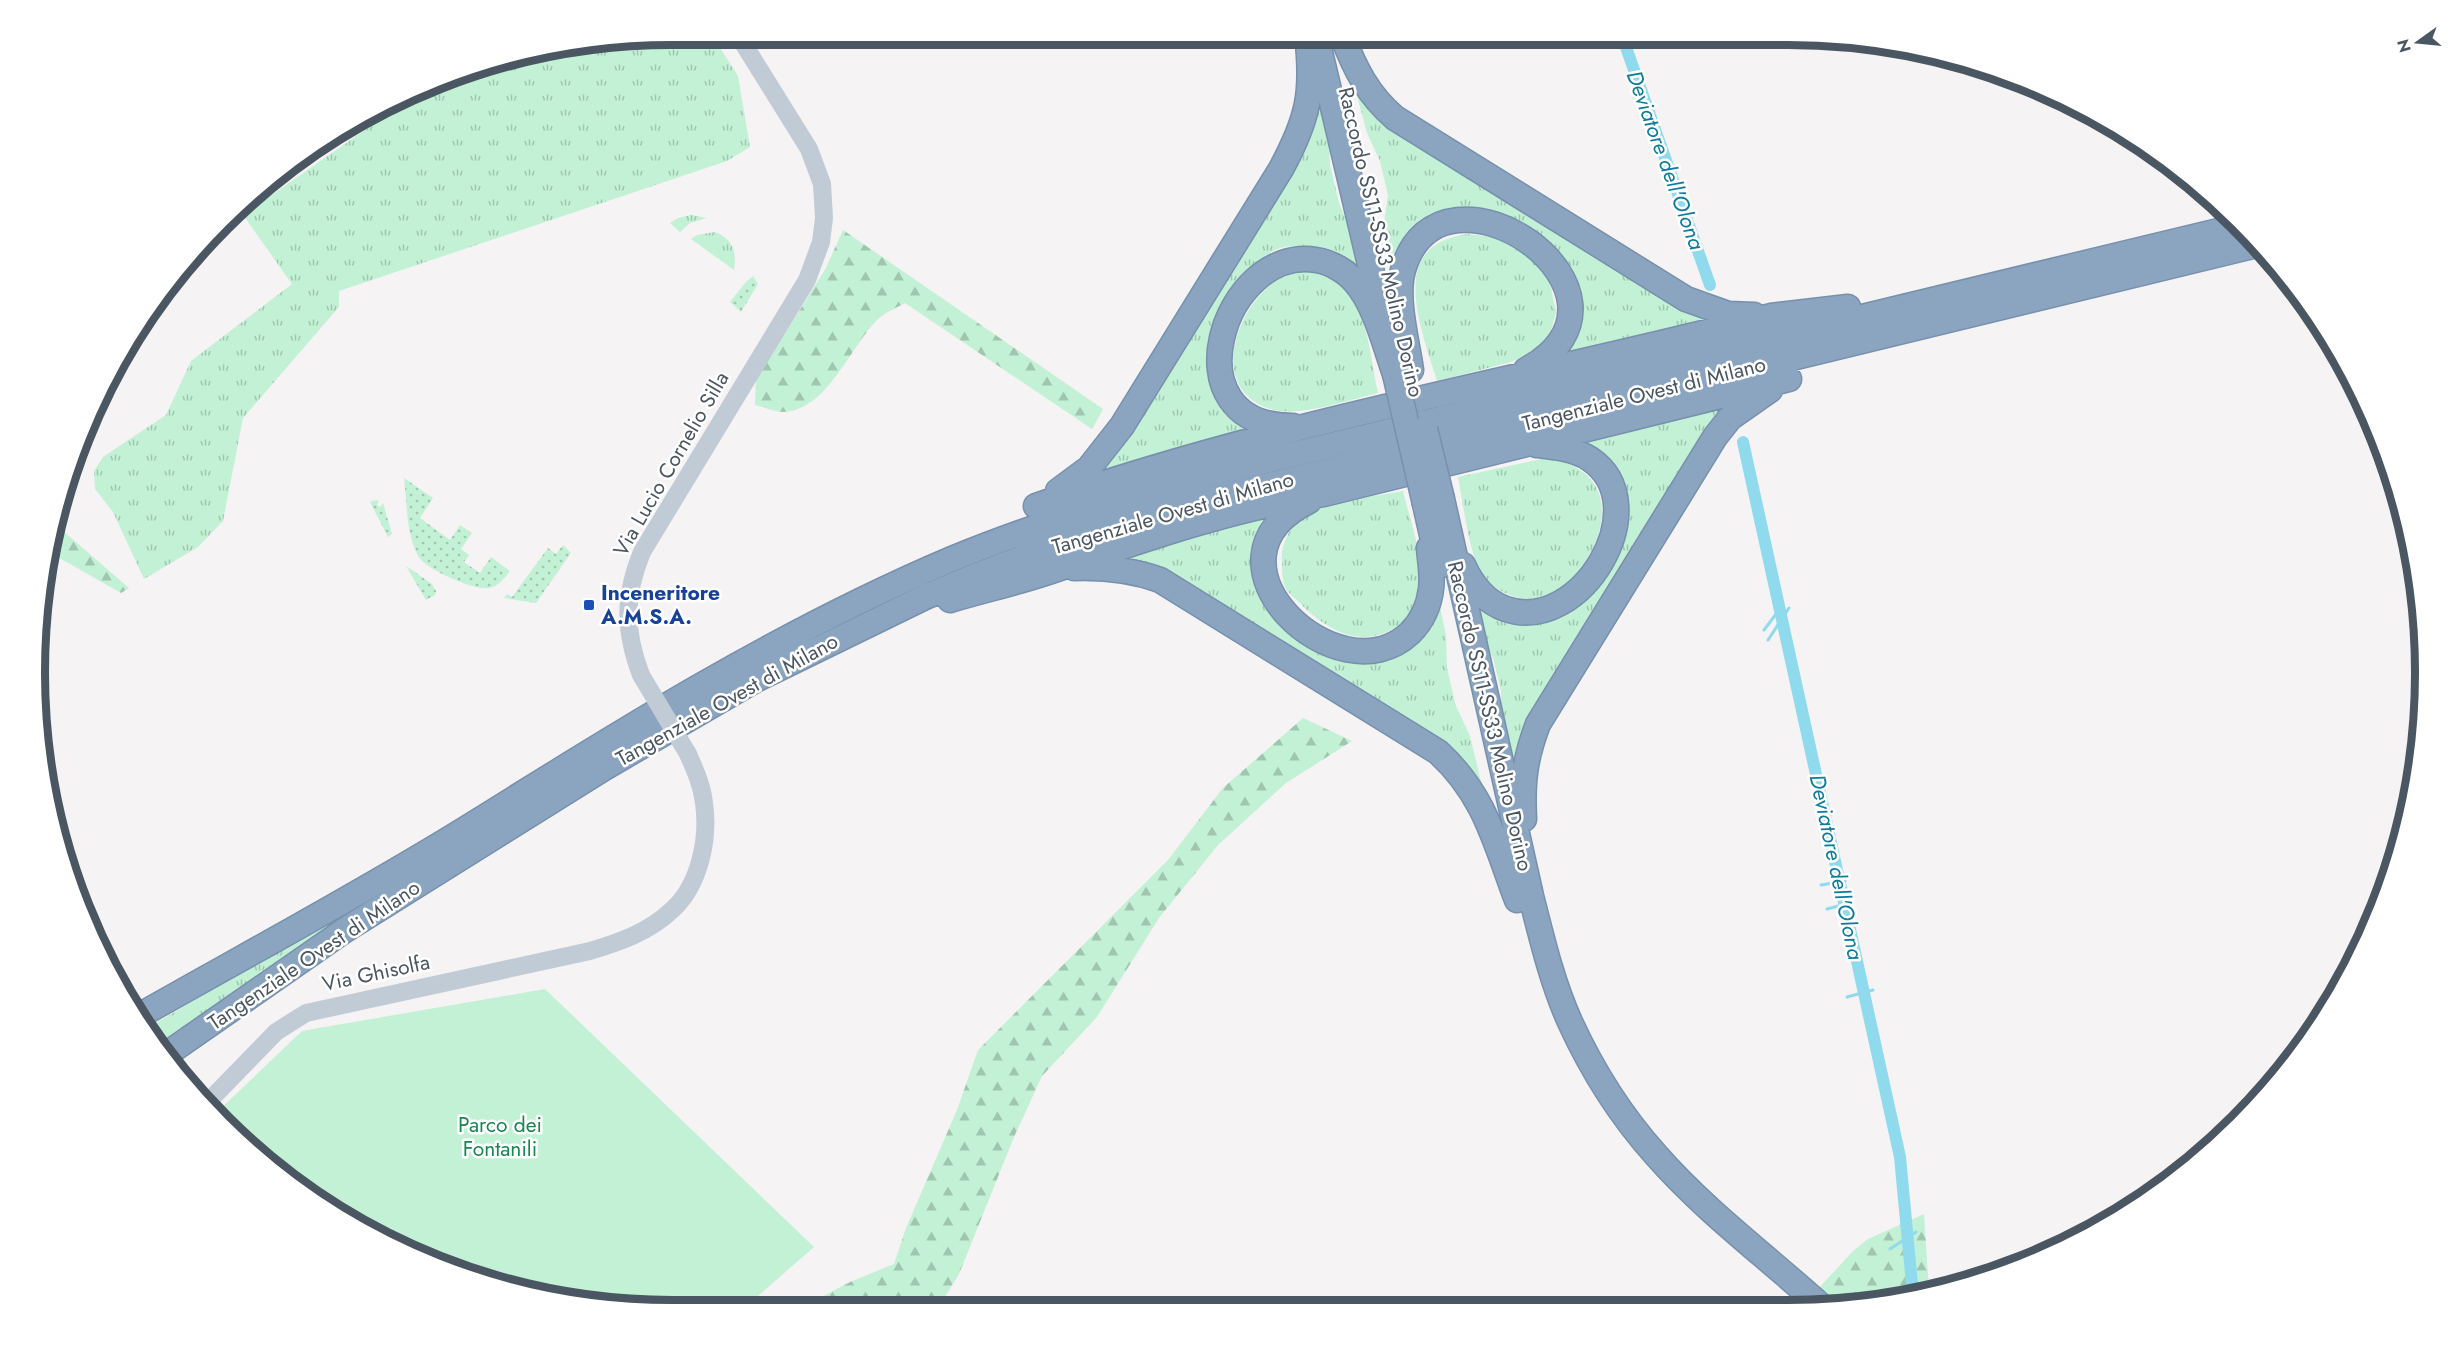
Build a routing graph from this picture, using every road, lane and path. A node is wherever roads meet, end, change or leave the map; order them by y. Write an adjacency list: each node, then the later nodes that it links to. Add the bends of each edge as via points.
1 (744, 45): 23 (street, Via Lucio Cornelio Silla, bridge, via 817,166 824,202 821,242 807,279 666,510 639,560 628,597 630,638 640,675 688,754 698,778 706,826 702,850 687,892 673,909 637,934 590,951)
2 (1308, 45): 18 (highway, via 1311,77 1307,112 1281,169 1111,441 1089,468)
3 (1319, 45): 11 (highway, Raccordo SS11-SS33 Molino Dorino)
4 (1335, 45): 11 (highway, Raccordo SS11-SS33 Molino Dorino)
5 (1346, 45): 9 (highway, via 1366,88 1395,118 1686,299 1728,314)
6 (2230, 228): 8 (highway, Tangenziale Ovest di Milano)
7 (2248, 247): 10 (highway, Tangenziale Ovest di Milano)
8 (1951, 295): 9 (highway); 19 (highway, Tangenziale Ovest di Milano, via 1212,474 1055,520)
9 (1771, 316): 12 (highway)
10 (1887, 335): 13 (highway); 21 (highway, Tangenziale Ovest di Milano, via 1145,516 975,576)
11 (1403, 372): 12 (highway, via 1403,270 1419,240 1432,229 1468,219 1488,222 1528,240 1559,271 1569,294 1569,317 1559,343 1537,364); 14 (highway, via 1354,280 1333,265 1308,259 1271,268 1251,285 1232,311 1220,343 1220,378 1237,408 1250,417 1281,426); 17 (highway, Raccordo SS11-SS33 Molino Dorino, bridge)
12 (1510, 379): 14 (highway)
13 (1788, 379): 15 (highway); 22 (highway, via 1748,403 1716,437 1539,724 1528,749 1524,772)
14 (1307, 426): 18 (highway)
15 (1526, 444): 16 (highway); 17 (highway, via 1556,447 1591,459 1615,497 1615,528 1606,553 1593,575 1566,601 1534,614 1515,612 1485,597 1474,586)
16 (1324, 494): 17 (highway, via 1293,510 1272,531 1266,543 1263,574 1275,603 1306,632 1326,642 1362,651 1391,647 1423,617 1432,586); 20 (highway, via 1191,525)
17 (1434, 502): 22 (highway, Raccordo SS11-SS33 Molino Dorino)
18 (1036, 506): 19 (highway)
19 (951, 560): 25 (highway, Tangenziale Ovest di Milano, via 832,614 655,710 313,919)
20 (1060, 568): 21 (highway); 22 (highway, via 1120,569 1160,580 1438,752 1468,783)
21 (867, 624): 24 (highway, Tangenziale Ovest di Milano, via 757,679 595,774 345,930)
22 (1524, 898): 29 (highway, Raccordo SS11-SS33 Molino Dorino, via 1571,1023 1619,1108 1679,1180); 30 (highway, Raccordo SS11-SS33 Molino Dorino, via 1537,977 1552,1020 1606,1117 1659,1181)
23 (554, 957): 28 (street, Via Ghisolfa, via 306,1012 276,1032)
24 (247, 1000): 26 (highway, Tangenziale Ovest di Milano); 27 (highway)
25 (146, 1012)
26 (172, 1050)
27 (180, 1060)
28 (212, 1098)
29 (1814, 1299)
30 (1790, 1300)

